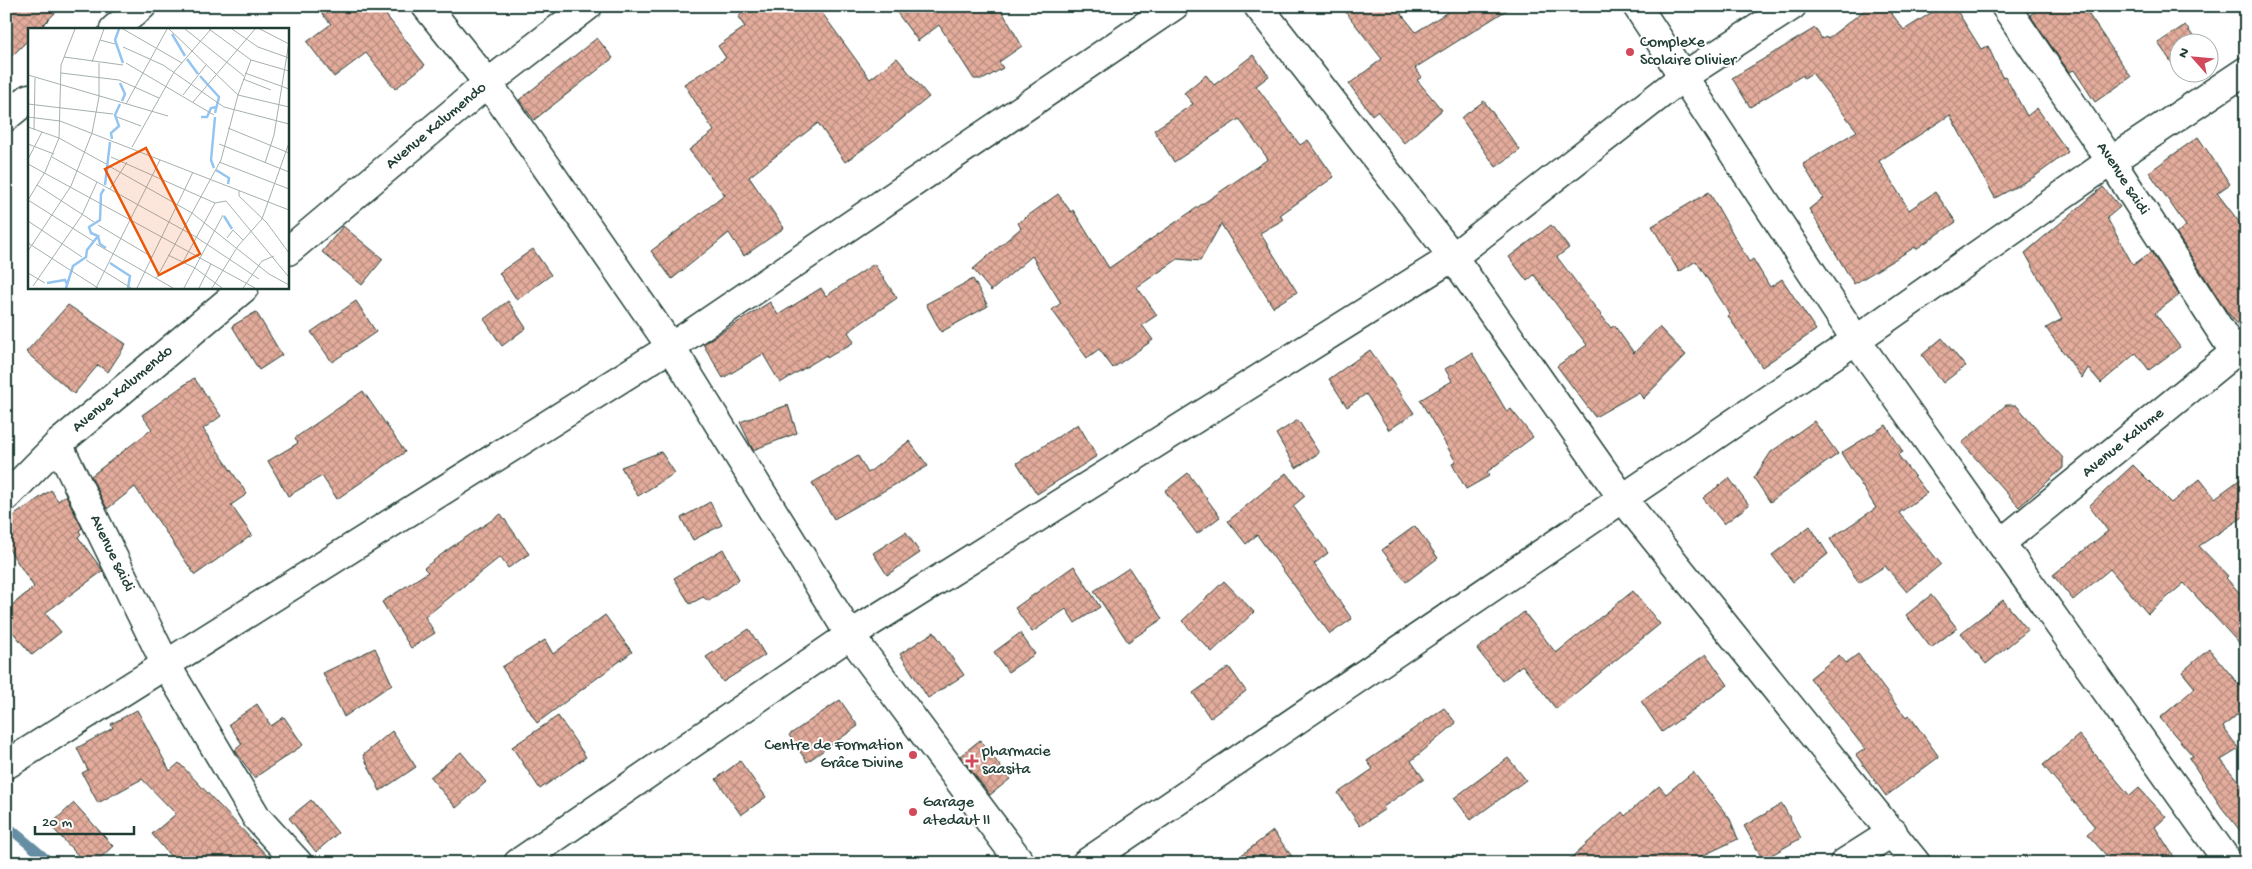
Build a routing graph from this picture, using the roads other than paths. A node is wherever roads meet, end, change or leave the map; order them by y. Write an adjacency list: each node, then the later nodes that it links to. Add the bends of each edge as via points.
1 (142, 6): 9 (street)
2 (426, 6): 12 (street)
3 (588, 6): 12 (street, Avenue Kalumendo)
4 (1174, 6): 20 (street)
5 (1258, 6): 17 (street)
6 (1637, 6): 11 (street)
7 (1792, 6): 11 (street)
8 (2005, 6): 15 (street, Avenue saidi)
9 (115, 28)
10 (2246, 71): 15 (street)
11 (1684, 76): 17 (street); 19 (street)
12 (488, 82): 16 (street, Avenue Kalumendo); 20 (street)
13 (28, 99): 14 (street)
14 (6, 117)
15 (2111, 161): 19 (street); 21 (street, Avenue saidi)
16 (289, 250)
17 (1453, 257): 24 (street); 26 (street)
18 (243, 289): 22 (street, Avenue Kalumendo)
19 (1856, 340): 24 (street); 25 (street)
20 (671, 347): 26 (street); 27 (street)
21 (2240, 348): 25 (street, Avenue Kalume)
22 (58, 444): 23 (street, Avenue Kalumendo); 27 (street, Avenue saidi)
23 (6, 497)
24 (1623, 499): 29 (street); 33 (street)
25 (2001, 543): 36 (street)
26 (850, 635): 31 (street); 32 (street)
27 (165, 663): 28 (street); 30 (street, Avenue saidi, via 257,818)
28 (6, 765)
29 (1893, 832): 34 (street); 35 (street)
30 (298, 863)
31 (518, 863)
32 (1021, 863)
33 (1086, 863)
34 (1844, 863)
35 (1916, 863)
36 (2229, 863)

